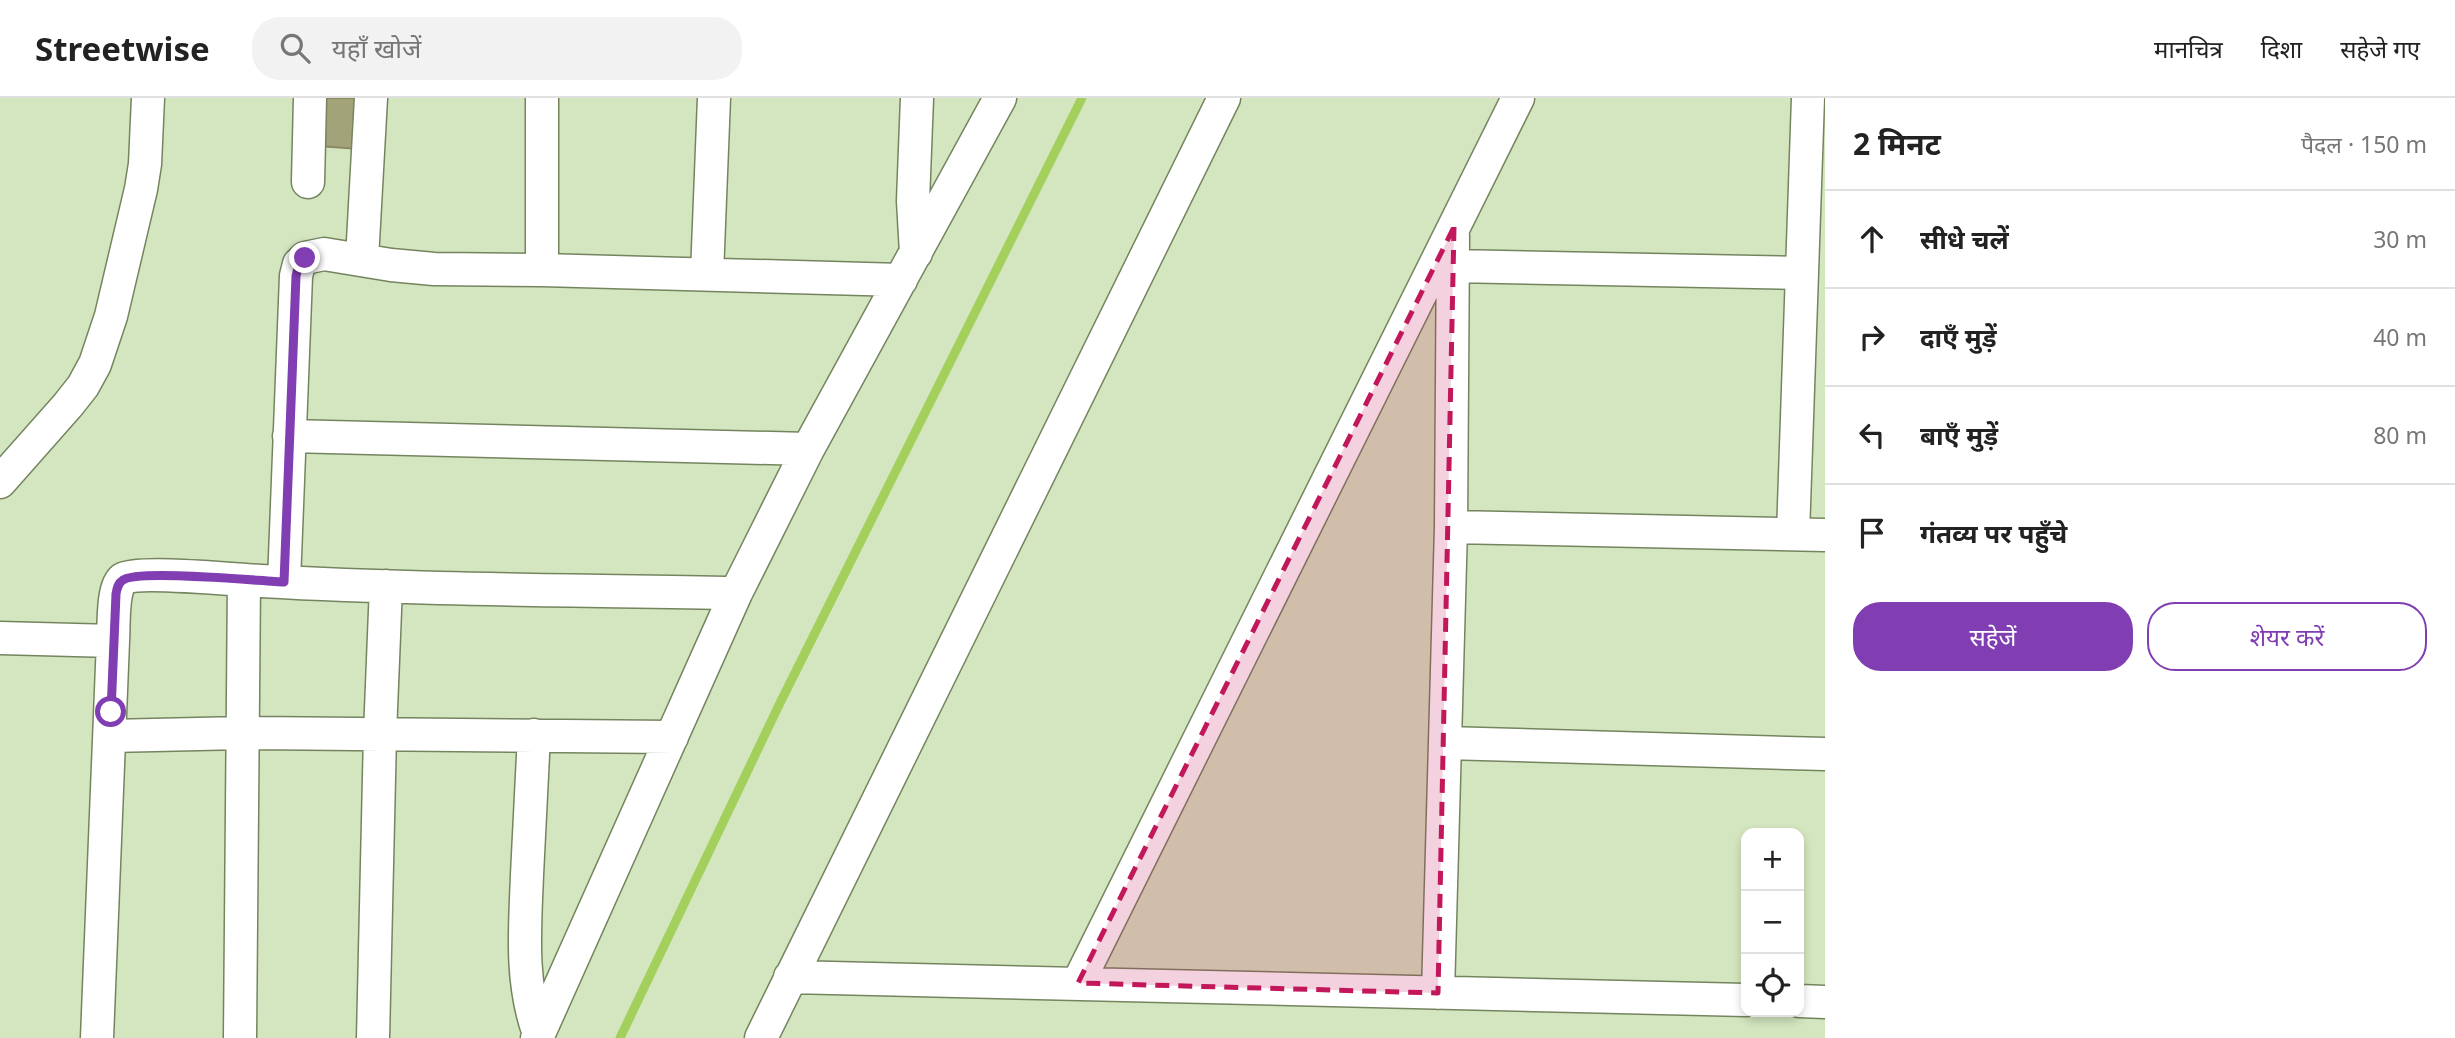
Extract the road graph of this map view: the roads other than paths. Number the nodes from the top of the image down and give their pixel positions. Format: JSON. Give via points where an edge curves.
{"nodes":[{"id":1,"x":148,"y":98,"type":"edge"},
{"id":2,"x":310,"y":98,"type":"edge"},
{"id":3,"x":371,"y":98,"type":"edge"},
{"id":4,"x":542,"y":98,"type":"edge"},
{"id":5,"x":714,"y":98,"type":"edge"},
{"id":6,"x":916,"y":98,"type":"edge"},
{"id":7,"x":1000,"y":98,"type":"edge"},
{"id":8,"x":1224,"y":98,"type":"edge"},
{"id":9,"x":1518,"y":98,"type":"edge"},
{"id":10,"x":1808,"y":98,"type":"edge"},
{"id":11,"x":308,"y":182,"type":"dead end"},
{"id":12,"x":1454,"y":227,"type":"junction"},
{"id":13,"x":916,"y":253,"type":"junction"},
{"id":14,"x":362,"y":259,"type":"junction"},
{"id":15,"x":1453,"y":266,"type":"junction"},
{"id":16,"x":542,"y":270,"type":"junction"},
{"id":17,"x":1802,"y":273,"type":"junction"},
{"id":18,"x":707,"y":274,"type":"junction"},
{"id":19,"x":901,"y":281,"type":"junction"},
{"id":20,"x":289,"y":436,"type":"junction"},
{"id":21,"x":808,"y":449,"type":"junction"},
{"id":22,"x":0,"y":482,"type":"edge"},
{"id":23,"x":1451,"y":527,"type":"junction"},
{"id":24,"x":1793,"y":534,"type":"junction"},
{"id":25,"x":1825,"y":535,"type":"edge"},
{"id":26,"x":244,"y":580,"type":"junction"},
{"id":27,"x":284,"y":582,"type":"junction"},
{"id":28,"x":386,"y":586,"type":"junction"},
{"id":29,"x":736,"y":593,"type":"junction"},
{"id":30,"x":0,"y":638,"type":"edge"},
{"id":31,"x":113,"y":641,"type":"junction"},
{"id":32,"x":242,"y":733,"type":"junction"},
{"id":33,"x":380,"y":734,"type":"junction"},
{"id":34,"x":534,"y":735,"type":"junction"},
{"id":35,"x":110,"y":736,"type":"junction"},
{"id":36,"x":672,"y":737,"type":"junction"},
{"id":37,"x":1446,"y":743,"type":"junction"},
{"id":38,"x":1825,"y":754,"type":"edge"},
{"id":39,"x":790,"y":977,"type":"junction"},
{"id":40,"x":1078,"y":983,"type":"junction"},
{"id":41,"x":1438,"y":993,"type":"junction"},
{"id":42,"x":1741,"y":1000,"type":"edge"},
{"id":43,"x":1804,"y":1001,"type":"edge"},
{"id":44,"x":1825,"y":1002,"type":"edge"},
{"id":45,"x":538,"y":1036,"type":"edge"},
{"id":46,"x":97,"y":1038,"type":"edge"},
{"id":47,"x":240,"y":1038,"type":"edge"},
{"id":48,"x":373,"y":1038,"type":"edge"},
{"id":49,"x":761,"y":1038,"type":"edge"}],
"edges":[{"from":1,"to":22,"type":"street","via":[[141,189],[111,316],[94,364],[68,405]]},
{"from":2,"to":11,"type":"street"},
{"from":3,"to":14,"type":"street"},
{"from":4,"to":16,"type":"street"},
{"from":5,"to":18,"type":"street"},
{"from":6,"to":13,"type":"street"},
{"from":7,"to":13,"type":"street"},
{"from":8,"to":39,"type":"street"},
{"from":9,"to":12,"type":"street"},
{"from":10,"to":17,"type":"street"},
{"from":12,"to":15,"type":"street"},
{"from":12,"to":40,"type":"street"},
{"from":13,"to":19,"type":"street"},
{"from":14,"to":16,"type":"street","via":[[412,268]]},
{"from":14,"to":20,"type":"street","via":[[324,254],[299,264]]},
{"from":15,"to":17,"type":"street"},
{"from":15,"to":23,"type":"street"},
{"from":16,"to":18,"type":"street"},
{"from":17,"to":24,"type":"street"},
{"from":18,"to":19,"type":"street"},
{"from":19,"to":21,"type":"street"},
{"from":20,"to":21,"type":"street"},
{"from":20,"to":27,"type":"street"},
{"from":21,"to":29,"type":"street"},
{"from":23,"to":24,"type":"street"},
{"from":23,"to":37,"type":"street"},
{"from":24,"to":25,"type":"street"},
{"from":26,"to":27,"type":"street"},
{"from":26,"to":31,"type":"street","via":[[138,576],[122,580],[117,586]]},
{"from":26,"to":32,"type":"street"},
{"from":27,"to":28,"type":"street"},
{"from":28,"to":29,"type":"street"},
{"from":28,"to":33,"type":"street"},
{"from":29,"to":36,"type":"street"},
{"from":30,"to":31,"type":"street"},
{"from":31,"to":35,"type":"street"},
{"from":32,"to":33,"type":"street"},
{"from":32,"to":35,"type":"street"},
{"from":32,"to":47,"type":"street"},
{"from":33,"to":34,"type":"street"},
{"from":33,"to":48,"type":"street"},
{"from":34,"to":36,"type":"street"},
{"from":34,"to":45,"type":"street","via":[[525,926],[526,979]]},
{"from":35,"to":46,"type":"street"},
{"from":36,"to":45,"type":"street"},
{"from":37,"to":38,"type":"street"},
{"from":37,"to":41,"type":"street"},
{"from":39,"to":40,"type":"street"},
{"from":39,"to":49,"type":"street"},
{"from":40,"to":41,"type":"street"},
{"from":41,"to":42,"type":"street"},
{"from":43,"to":44,"type":"street"}]}
